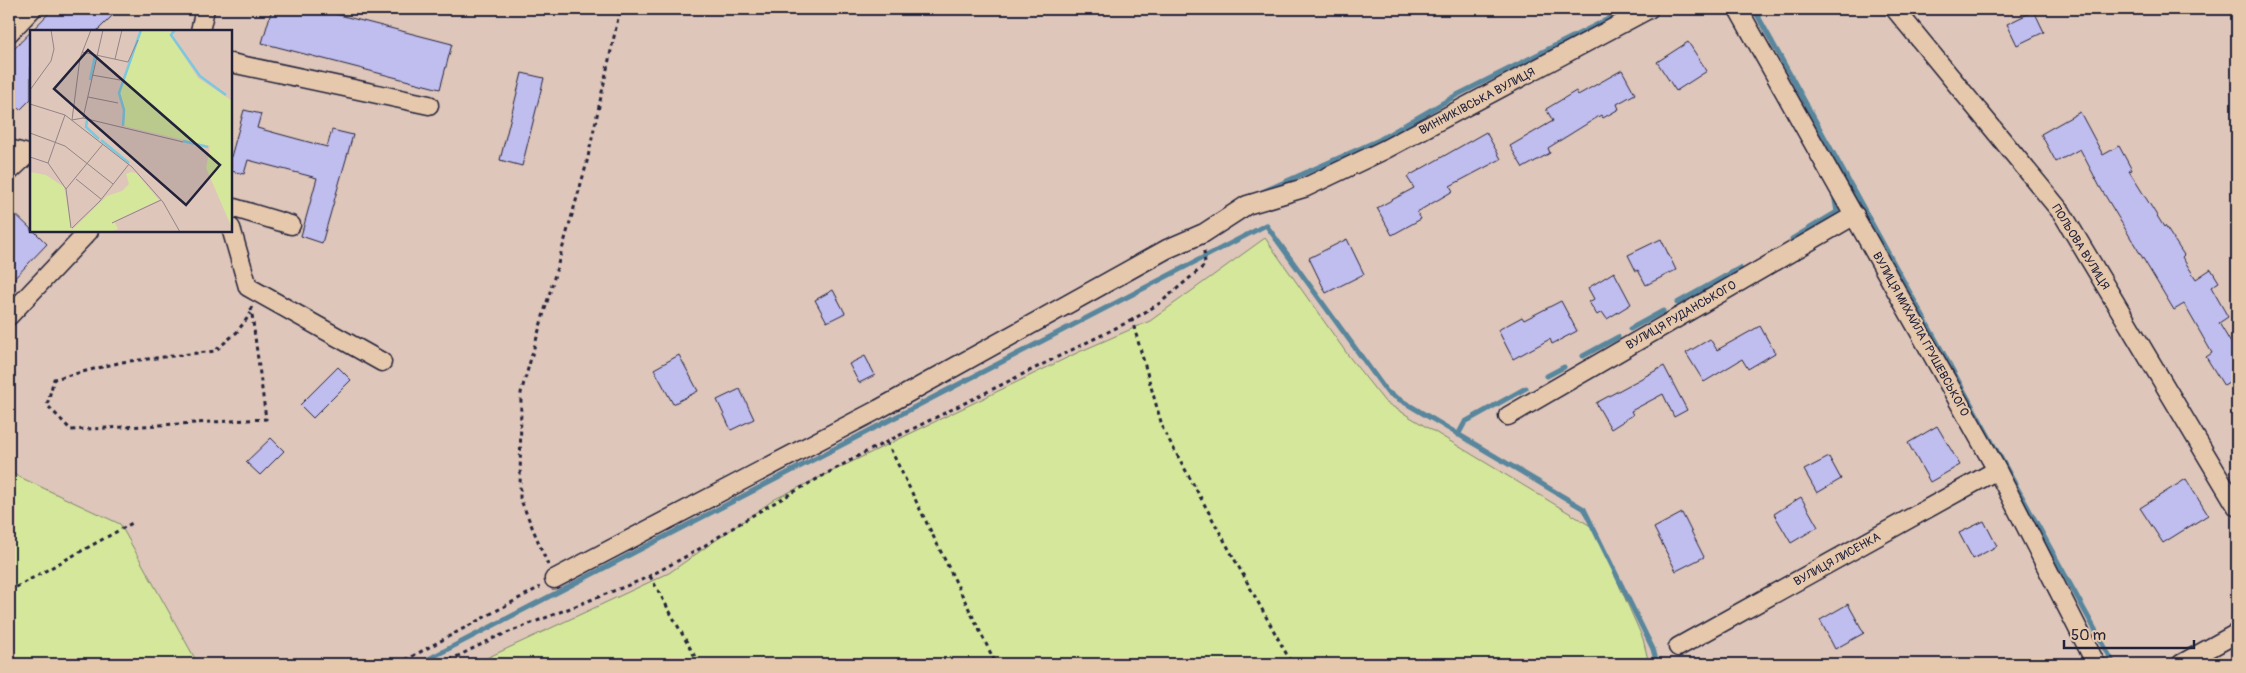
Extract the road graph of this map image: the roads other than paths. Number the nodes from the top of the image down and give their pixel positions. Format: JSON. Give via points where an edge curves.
{"nodes":[{"id":1,"x":32,"y":9,"type":"edge"},
{"id":2,"x":205,"y":9,"type":"edge"},
{"id":3,"x":1649,"y":9,"type":"edge"},
{"id":4,"x":1738,"y":9,"type":"edge"},
{"id":5,"x":1895,"y":9,"type":"edge"},
{"id":6,"x":200,"y":30,"type":"edge"},
{"id":7,"x":9,"y":33,"type":"edge"},
{"id":8,"x":232,"y":63,"type":"edge"},
{"id":9,"x":429,"y":105,"type":"dead end"},
{"id":10,"x":9,"y":149,"type":"edge"},
{"id":11,"x":29,"y":154,"type":"edge"},
{"id":12,"x":9,"y":172,"type":"edge"},
{"id":13,"x":232,"y":207,"type":"edge"},
{"id":14,"x":1855,"y":214,"type":"junction"},
{"id":15,"x":291,"y":225,"type":"dead end"},
{"id":16,"x":232,"y":231,"type":"edge"},
{"id":17,"x":88,"y":232,"type":"edge"},
{"id":18,"x":9,"y":316,"type":"edge"},
{"id":19,"x":382,"y":362,"type":"dead end"},
{"id":20,"x":1508,"y":416,"type":"dead end"},
{"id":21,"x":1997,"y":470,"type":"junction"},
{"id":22,"x":2237,"y":507,"type":"edge"},
{"id":23,"x":554,"y":579,"type":"road end"},
{"id":24,"x":2237,"y":633,"type":"edge"},
{"id":25,"x":1678,"y":647,"type":"dead end"},
{"id":26,"x":2096,"y":664,"type":"edge"},
{"id":27,"x":2181,"y":664,"type":"edge"}],
"edges":[{"from":1,"to":7,"type":"street"},
{"from":2,"to":6,"type":"street"},
{"from":3,"to":23,"type":"street","name":"ВИННИКІВСЬКА ВУЛИЦЯ","via":[[1384,150],[1304,188],[1246,205],[1204,233],[1167,249],[879,409]]},
{"from":4,"to":14,"type":"street","name":"ВУЛИЦЯ МИХАЙЛА ГРУШЕВСЬКОГО"},
{"from":5,"to":22,"type":"street","name":"ПОЛЬОВА ВУЛИЦЯ","via":[[2062,213]]},
{"from":8,"to":9,"type":"street"},
{"from":10,"to":11,"type":"street"},
{"from":11,"to":12,"type":"street"},
{"from":13,"to":15,"type":"street"},
{"from":14,"to":20,"type":"street","name":"ВУЛИЦЯ РУДАНСЬКОГО"},
{"from":14,"to":21,"type":"street","name":"ВУЛИЦЯ МИХАЙЛА ГРУШЕВСЬКОГО"},
{"from":16,"to":19,"type":"street","via":[[248,287]]},
{"from":17,"to":18,"type":"street"},
{"from":21,"to":25,"type":"street","name":"ВУЛИЦЯ ЛИСЕНКА"},
{"from":21,"to":26,"type":"street","name":"ВУЛИЦЯ МИХАЙЛА ГРУШЕВСЬКОГО"},
{"from":24,"to":27,"type":"street"}]}
